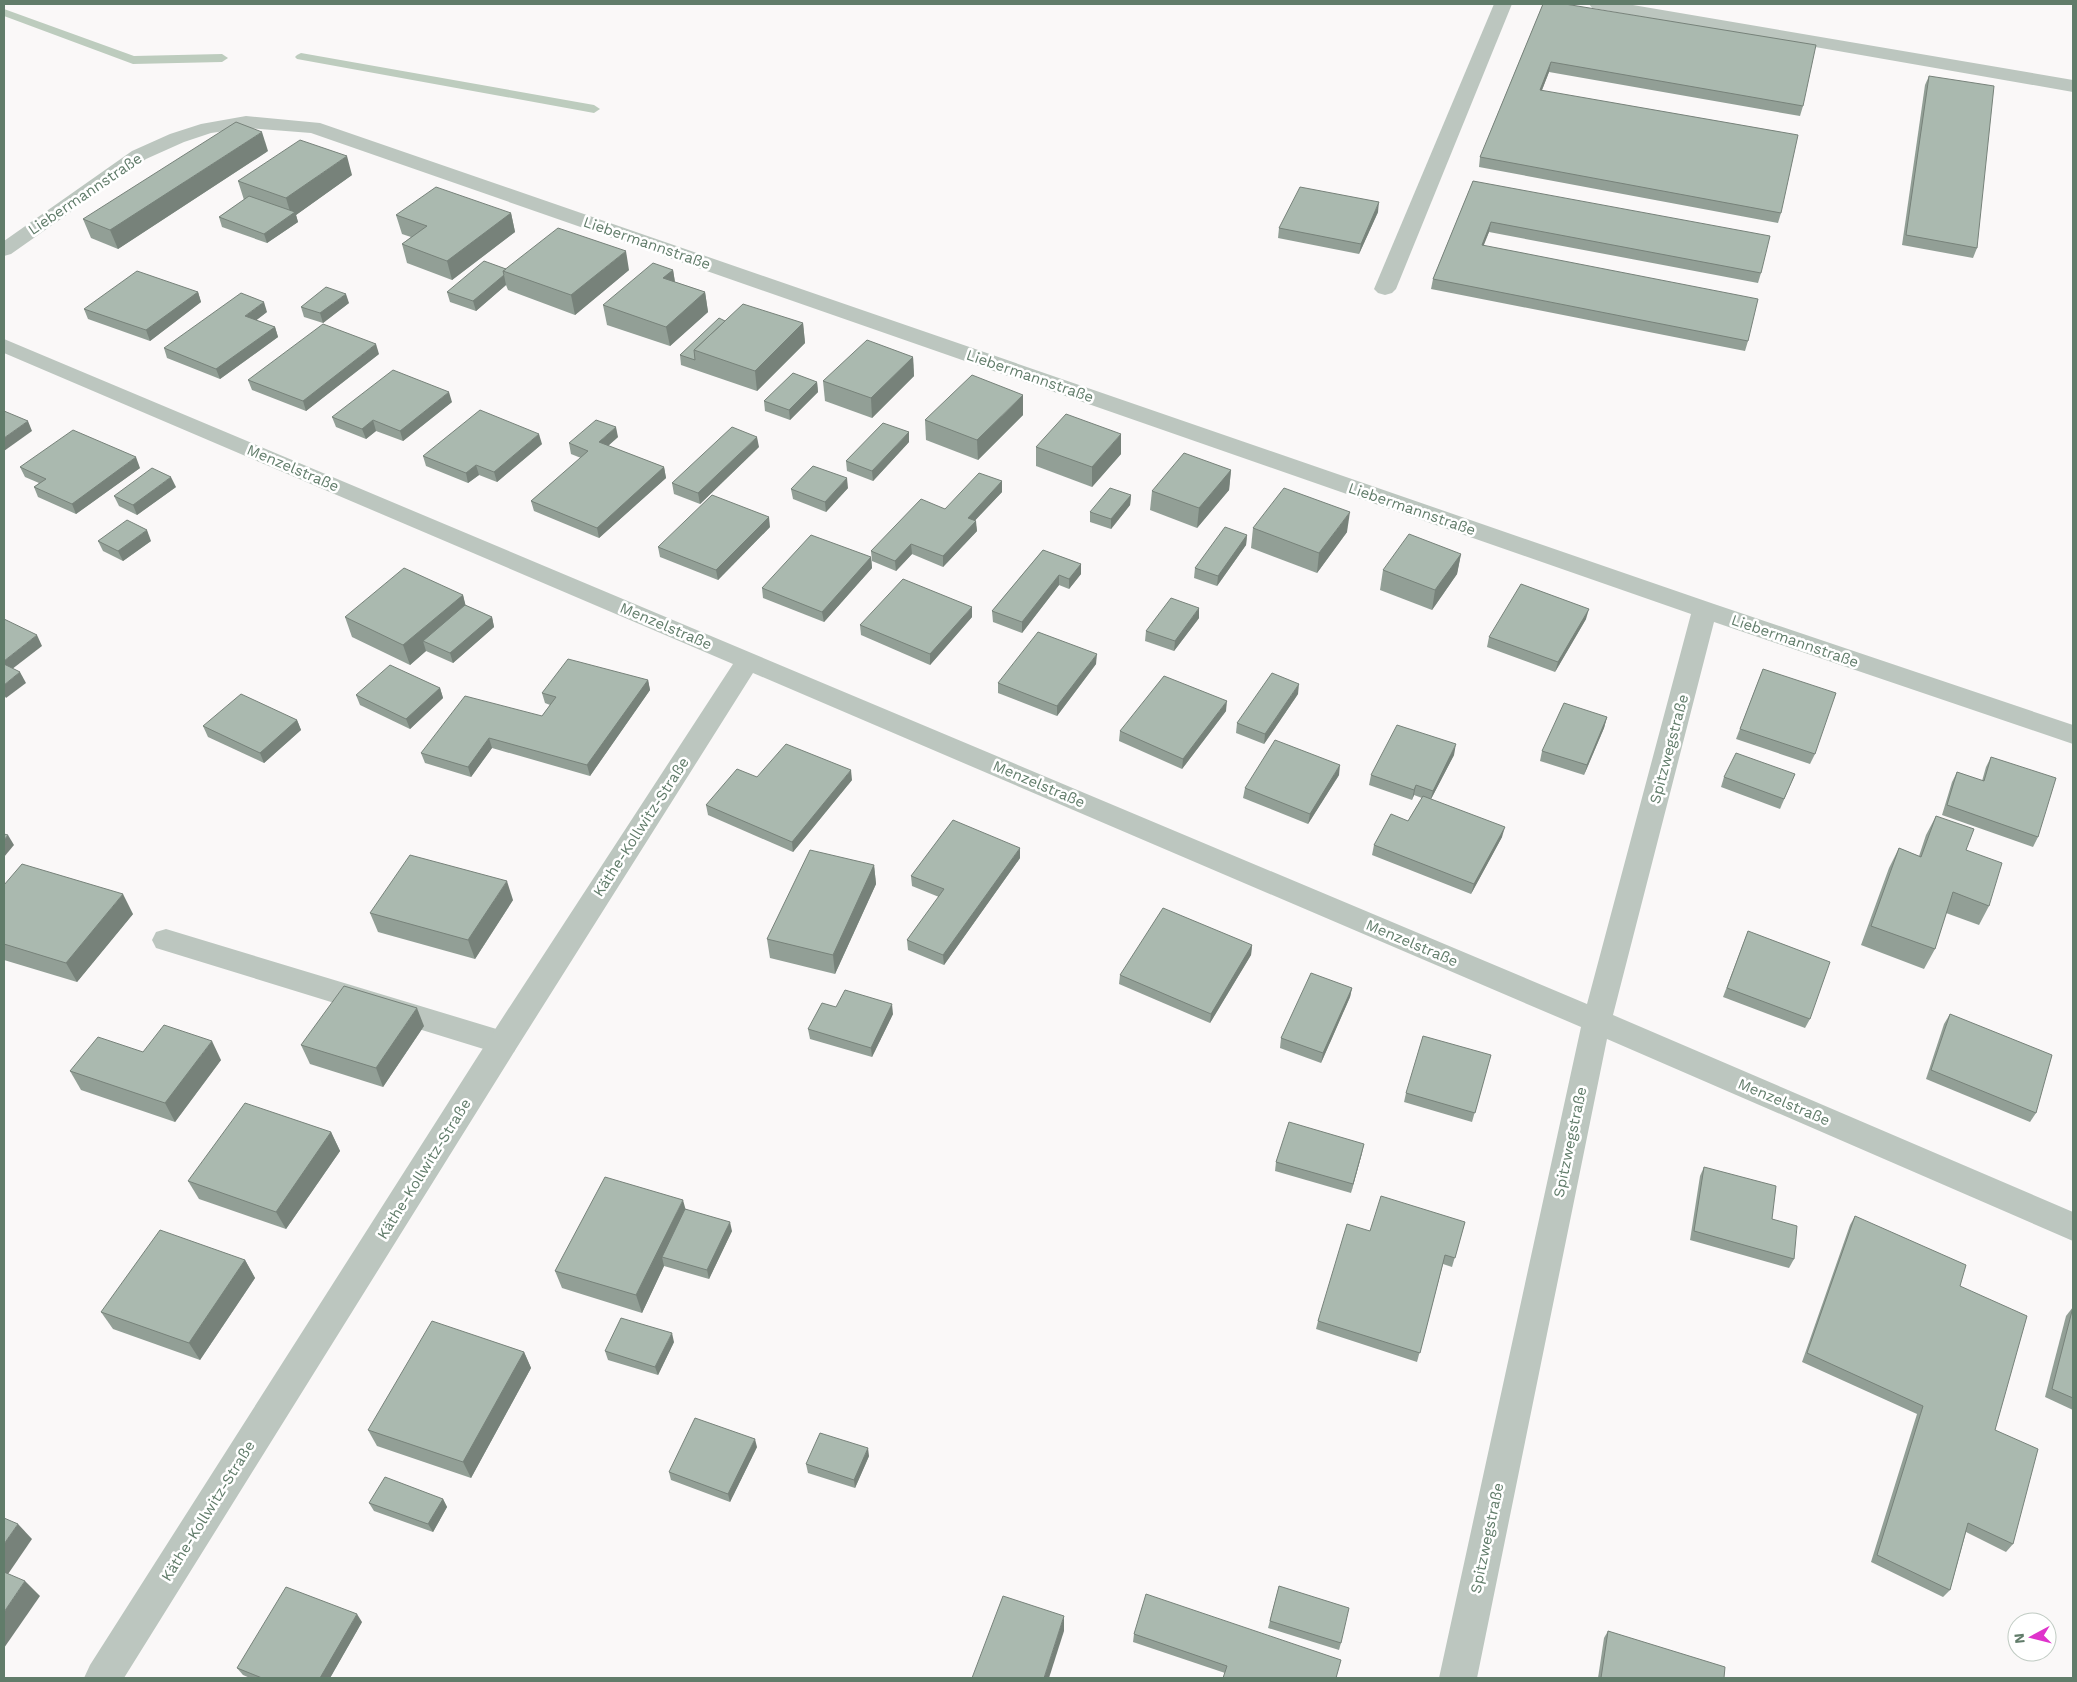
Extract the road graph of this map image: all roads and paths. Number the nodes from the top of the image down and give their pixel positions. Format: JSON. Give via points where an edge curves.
{"nodes":[{"id":1,"x":1503,"y":4,"type":"edge"},
{"id":2,"x":1598,"y":4,"type":"edge"},
{"id":3,"x":2073,"y":86,"type":"edge"},
{"id":4,"x":4,"y":250,"type":"edge"},
{"id":5,"x":1385,"y":289,"type":"dead end"},
{"id":6,"x":4,"y":345,"type":"edge"},
{"id":7,"x":1705,"y":610,"type":"junction"},
{"id":8,"x":748,"y":661,"type":"junction"},
{"id":9,"x":2073,"y":735,"type":"edge"},
{"id":10,"x":166,"y":940,"type":"dead end"},
{"id":11,"x":1597,"y":1021,"type":"junction"},
{"id":12,"x":503,"y":1044,"type":"junction"},
{"id":13,"x":2073,"y":1227,"type":"edge"},
{"id":14,"x":103,"y":1678,"type":"edge"},
{"id":15,"x":1458,"y":1678,"type":"edge"}],
"edges":[{"from":1,"to":5,"type":"street"},
{"from":2,"to":3,"type":"street"},
{"from":4,"to":7,"type":"street","name":"Liebermannstraße","via":[[139,155],[177,138],[208,128],[246,122],[313,127]]},
{"from":6,"to":8,"type":"street","name":"Menzelstraße"},
{"from":7,"to":9,"type":"street","name":"Liebermannstraße"},
{"from":7,"to":11,"type":"street","name":"Spitzwegstraße"},
{"from":8,"to":11,"type":"street","name":"Menzelstraße"},
{"from":8,"to":12,"type":"street","name":"Käthe-Kollwitz-Straße"},
{"from":10,"to":12,"type":"street"},
{"from":11,"to":13,"type":"street","name":"Menzelstraße"},
{"from":11,"to":15,"type":"street","name":"Spitzwegstraße"},
{"from":12,"to":14,"type":"street","name":"Käthe-Kollwitz-Straße"}]}
